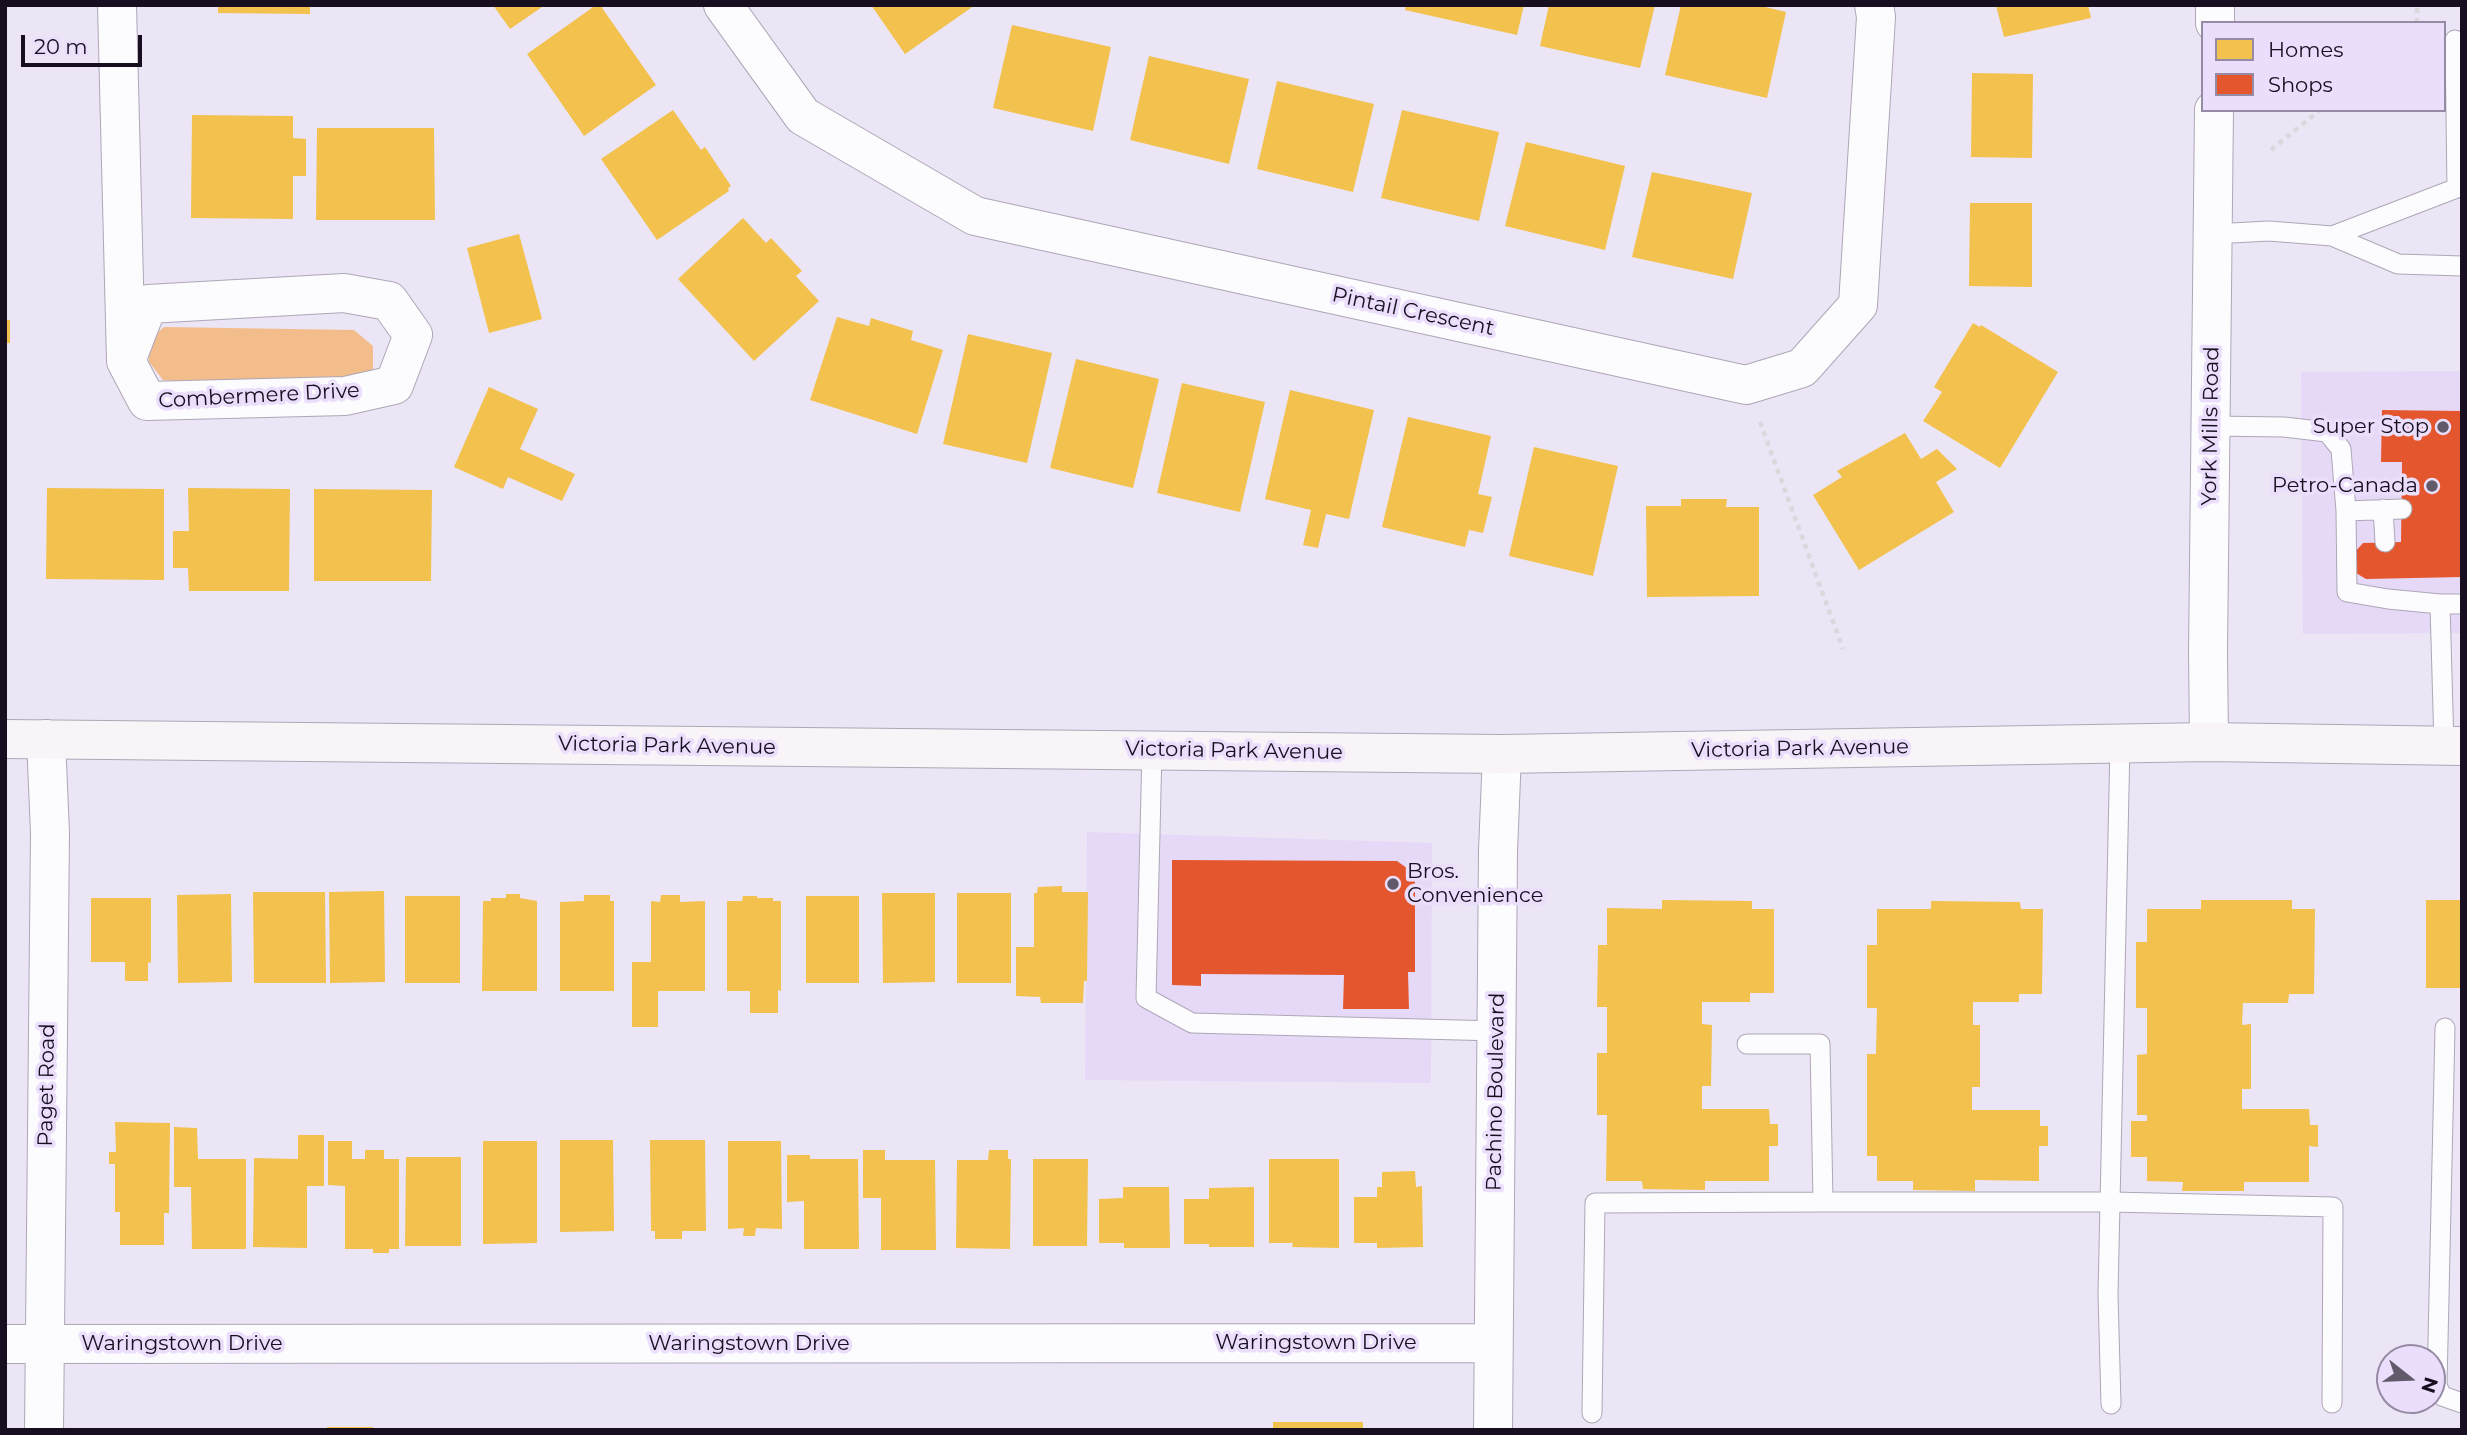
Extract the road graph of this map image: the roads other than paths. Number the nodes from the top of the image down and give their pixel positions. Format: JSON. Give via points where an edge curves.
{"nodes":[{"id":1,"x":117,"y":5,"type":"edge"},
{"id":2,"x":723,"y":5,"type":"edge"},
{"id":3,"x":1874,"y":5,"type":"edge"},
{"id":4,"x":2455,"y":40,"type":"dead end"},
{"id":5,"x":2214,"y":112,"type":"edge"},
{"id":6,"x":2459,"y":187,"type":"edge"},
{"id":7,"x":2213,"y":234,"type":"junction"},
{"id":8,"x":2332,"y":236,"type":"junction"},
{"id":9,"x":2462,"y":266,"type":"edge"},
{"id":10,"x":126,"y":361,"type":"junction"},
{"id":11,"x":2211,"y":426,"type":"junction"},
{"id":12,"x":2346,"y":511,"type":"junction"},
{"id":13,"x":2385,"y":542,"type":"dead end"},
{"id":14,"x":2388,"y":579,"type":"dead end"},
{"id":15,"x":2388,"y":599,"type":"junction"},
{"id":16,"x":2440,"y":604,"type":"junction"},
{"id":17,"x":2462,"y":604,"type":"edge"},
{"id":18,"x":5,"y":739,"type":"edge"},
{"id":19,"x":46,"y":739,"type":"junction"},
{"id":20,"x":2209,"y":742,"type":"junction"},
{"id":21,"x":2120,"y":744,"type":"junction"},
{"id":22,"x":2453,"y":746,"type":"edge"},
{"id":23,"x":1152,"y":750,"type":"junction"},
{"id":24,"x":1502,"y":754,"type":"junction"},
{"id":25,"x":2445,"y":1028,"type":"dead end"},
{"id":26,"x":1497,"y":1031,"type":"junction"},
{"id":27,"x":1747,"y":1044,"type":"dead end"},
{"id":28,"x":1824,"y":1202,"type":"junction"},
{"id":29,"x":2111,"y":1202,"type":"junction"},
{"id":30,"x":1492,"y":1343,"type":"junction"},
{"id":31,"x":5,"y":1344,"type":"edge"},
{"id":32,"x":45,"y":1344,"type":"junction"},
{"id":33,"x":2332,"y":1403,"type":"dead end"},
{"id":34,"x":2462,"y":1403,"type":"edge"},
{"id":35,"x":2111,"y":1404,"type":"dead end"},
{"id":36,"x":1592,"y":1413,"type":"dead end"},
{"id":37,"x":44,"y":1430,"type":"edge"},
{"id":38,"x":1493,"y":1430,"type":"edge"}],
"edges":[{"from":1,"to":10,"type":"street","name":"Combermere Drive"},
{"from":2,"to":3,"type":"street","name":"Pintail Crescent","via":[[803,116],[975,216],[1746,385],[1802,368],[1858,305]]},
{"from":4,"to":6,"type":"lane"},
{"from":5,"to":7,"type":"street","name":"York Mills Road"},
{"from":6,"to":8,"type":"lane"},
{"from":7,"to":8,"type":"lane","via":[[2269,231]]},
{"from":7,"to":11,"type":"street","name":"York Mills Road"},
{"from":8,"to":9,"type":"lane","via":[[2398,264]]},
{"from":10,"to":10,"type":"street","name":"Combermere Drive","via":[[147,401],[345,396],[394,386],[413,335],[389,301],[344,293],[148,304]]},
{"from":11,"to":12,"type":"lane","via":[[2284,426],[2327,432],[2341,449]]},
{"from":11,"to":20,"type":"street","name":"York Mills Road"},
{"from":12,"to":13,"type":"lane","via":[[2393,509]]},
{"from":12,"to":15,"type":"lane","via":[[2347,592]]},
{"from":14,"to":15,"type":"lane"},
{"from":15,"to":16,"type":"lane"},
{"from":16,"to":17,"type":"lane"},
{"from":16,"to":22,"type":"lane"},
{"from":18,"to":19,"type":"main road","name":"Victoria Park Avenue"},
{"from":19,"to":23,"type":"main road","name":"Victoria Park Avenue"},
{"from":19,"to":32,"type":"street","name":"Paget Road","via":[[50,833]]},
{"from":20,"to":21,"type":"main road","name":"Victoria Park Avenue"},
{"from":20,"to":22,"type":"main road","name":"Victoria Park Avenue"},
{"from":21,"to":24,"type":"main road","name":"Victoria Park Avenue"},
{"from":21,"to":29,"type":"lane"},
{"from":23,"to":24,"type":"main road","name":"Victoria Park Avenue"},
{"from":23,"to":26,"type":"lane","via":[[1146,998],[1192,1023]]},
{"from":24,"to":26,"type":"street","name":"Pachino Boulevard"},
{"from":25,"to":34,"type":"lane","via":[[2437,1386],[2442,1396]]},
{"from":26,"to":30,"type":"street","name":"Pachino Boulevard"},
{"from":27,"to":28,"type":"lane","via":[[1820,1044]]},
{"from":28,"to":29,"type":"lane"},
{"from":28,"to":36,"type":"lane","via":[[1595,1203]]},
{"from":29,"to":33,"type":"lane","via":[[2333,1207]]},
{"from":29,"to":35,"type":"lane"},
{"from":30,"to":32,"type":"street","name":"Waringstown Drive"},
{"from":30,"to":38,"type":"street","name":"Pachino Boulevard"},
{"from":31,"to":32,"type":"street","name":"Waringstown Drive"},
{"from":32,"to":37,"type":"street","name":"Paget Road"}]}
